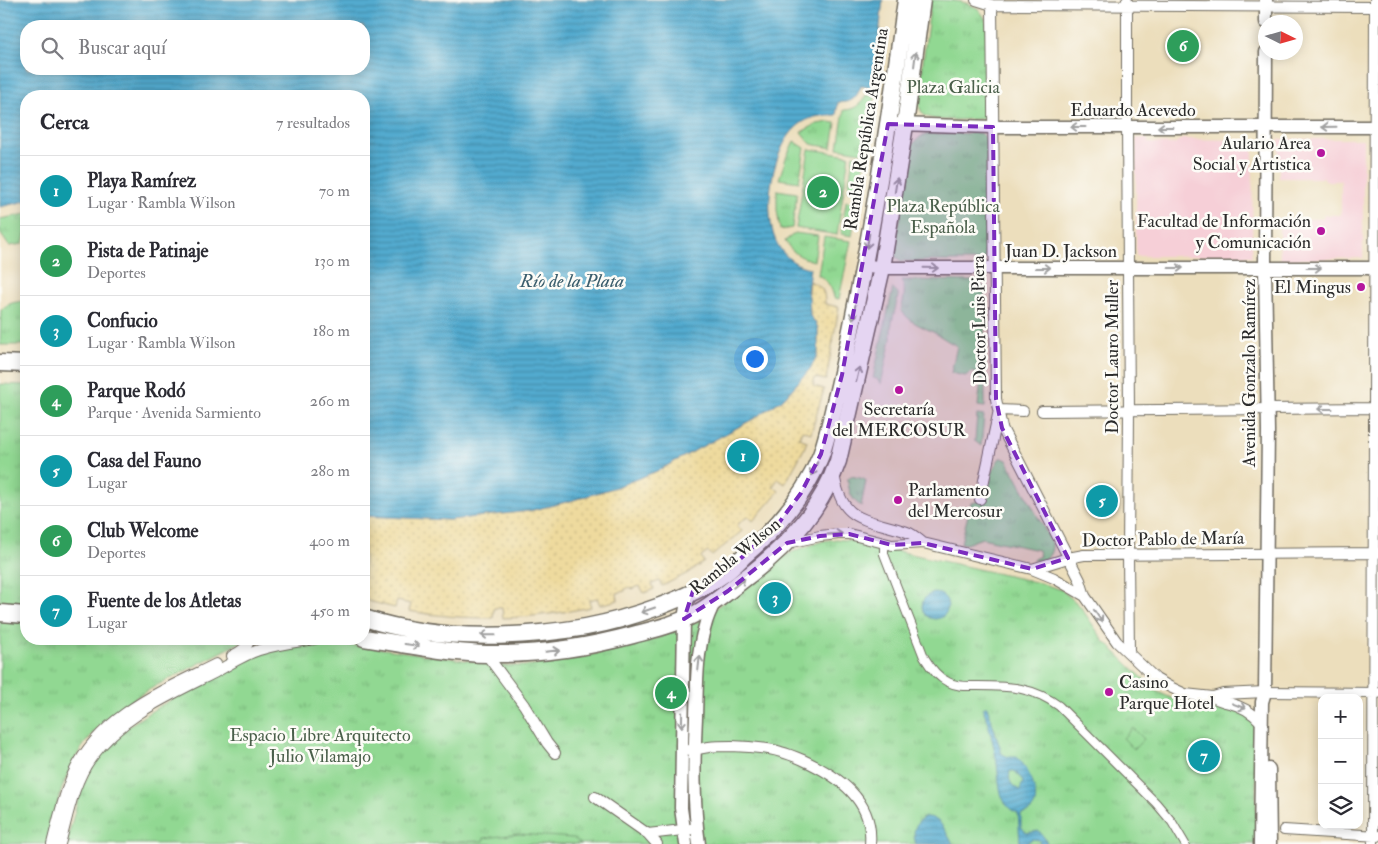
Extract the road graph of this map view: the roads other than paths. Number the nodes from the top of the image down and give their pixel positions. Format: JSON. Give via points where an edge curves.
{"nodes":[{"id":1,"x":906,"y":0,"type":"edge"},
{"id":2,"x":922,"y":0,"type":"edge"},
{"id":3,"x":976,"y":0,"type":"edge"},
{"id":4,"x":1127,"y":2,"type":"edge"},
{"id":5,"x":1266,"y":4,"type":"edge"},
{"id":6,"x":992,"y":5,"type":"junction"},
{"id":7,"x":1376,"y":5,"type":"edge"},
{"id":8,"x":1266,"y":60,"type":"edge"},
{"id":9,"x":888,"y":124,"type":"junction"},
{"id":10,"x":905,"y":125,"type":"junction"},
{"id":11,"x":1127,"y":127,"type":"junction"},
{"id":12,"x":1376,"y":127,"type":"edge"},
{"id":13,"x":993,"y":128,"type":"junction"},
{"id":14,"x":1266,"y":128,"type":"junction"},
{"id":15,"x":864,"y":264,"type":"junction"},
{"id":16,"x":882,"y":268,"type":"junction"},
{"id":17,"x":1128,"y":268,"type":"junction"},
{"id":18,"x":1265,"y":268,"type":"junction"},
{"id":19,"x":1376,"y":268,"type":"edge"},
{"id":20,"x":994,"y":269,"type":"junction"},
{"id":21,"x":0,"y":363,"type":"edge"},
{"id":22,"x":20,"y":364,"type":"edge"},
{"id":23,"x":1376,"y":408,"type":"edge"},
{"id":24,"x":1268,"y":409,"type":"junction"},
{"id":25,"x":999,"y":410,"type":"junction"},
{"id":26,"x":1023,"y":411,"type":"dead end"},
{"id":27,"x":1042,"y":411,"type":"dead end"},
{"id":28,"x":1129,"y":411,"type":"junction"},
{"id":29,"x":834,"y":473,"type":"junction"},
{"id":30,"x":980,"y":499,"type":"dead end"},
{"id":31,"x":872,"y":523,"type":"junction"},
{"id":32,"x":867,"y":539,"type":"junction"},
{"id":33,"x":787,"y":543,"type":"junction"},
{"id":34,"x":923,"y":543,"type":"junction"},
{"id":35,"x":884,"y":544,"type":"junction"},
{"id":36,"x":1266,"y":553,"type":"junction"},
{"id":37,"x":1376,"y":553,"type":"edge"},
{"id":38,"x":1128,"y":555,"type":"junction"},
{"id":39,"x":1068,"y":558,"type":"junction"},
{"id":40,"x":1032,"y":569,"type":"junction"},
{"id":41,"x":693,"y":591,"type":"junction"},
{"id":42,"x":1085,"y":596,"type":"junction"},
{"id":43,"x":715,"y":601,"type":"junction"},
{"id":44,"x":0,"y":613,"type":"edge"},
{"id":45,"x":20,"y":615,"type":"edge"},
{"id":46,"x":684,"y":619,"type":"junction"},
{"id":47,"x":370,"y":620,"type":"edge"},
{"id":48,"x":370,"y":639,"type":"edge"},
{"id":49,"x":247,"y":645,"type":"edge"},
{"id":50,"x":276,"y":645,"type":"edge"},
{"id":51,"x":1129,"y":653,"type":"junction"},
{"id":52,"x":486,"y":654,"type":"junction"},
{"id":53,"x":1265,"y":692,"type":"junction"},
{"id":54,"x":1376,"y":693,"type":"edge"},
{"id":55,"x":1213,"y":697,"type":"junction"},
{"id":56,"x":1261,"y":722,"type":"junction"},
{"id":57,"x":681,"y":750,"type":"junction"},
{"id":58,"x":694,"y":750,"type":"junction"},
{"id":59,"x":555,"y":752,"type":"dead end"},
{"id":60,"x":595,"y":797,"type":"dead end"},
{"id":61,"x":697,"y":828,"type":"junction"},
{"id":62,"x":683,"y":830,"type":"junction"},
{"id":63,"x":1284,"y":830,"type":"dead end"},
{"id":64,"x":648,"y":834,"type":"junction"},
{"id":65,"x":1375,"y":839,"type":"edge"},
{"id":66,"x":52,"y":844,"type":"edge"},
{"id":67,"x":60,"y":844,"type":"edge"},
{"id":68,"x":658,"y":844,"type":"edge"},
{"id":69,"x":686,"y":844,"type":"edge"},
{"id":70,"x":699,"y":844,"type":"edge"},
{"id":71,"x":870,"y":844,"type":"edge"},
{"id":72,"x":1185,"y":844,"type":"edge"},
{"id":73,"x":1260,"y":844,"type":"edge"},
{"id":74,"x":1270,"y":844,"type":"edge"}],
"edges":[{"from":1,"to":9,"type":"main road","name":"Rambla República Argentina"},
{"from":10,"to":2,"type":"main road","name":"Rambla República Argentina","one_way":true},
{"from":3,"to":6,"type":"street"},
{"from":4,"to":5,"type":"street"},
{"from":4,"to":6,"type":"street"},
{"from":4,"to":11,"type":"street","name":"Doctor Lauro Muller"},
{"from":5,"to":7,"type":"street"},
{"from":6,"to":13,"type":"street","name":"Doctor Luis Piera"},
{"from":7,"to":12,"type":"street"},
{"from":8,"to":14,"type":"street","name":"Avenida Gonzalo Ramírez"},
{"from":9,"to":10,"type":"street","name":"Eduardo Acevedo"},
{"from":9,"to":15,"type":"main road","name":"Rambla República Argentina","one_way":true},
{"from":10,"to":13,"type":"street","name":"Eduardo Acevedo"},
{"from":16,"to":10,"type":"main road","name":"Rambla República Argentina","one_way":true},
{"from":11,"to":13,"type":"street","name":"Eduardo Acevedo","one_way":true},
{"from":14,"to":11,"type":"street","name":"Eduardo Acevedo","one_way":true},
{"from":11,"to":17,"type":"street","name":"Doctor Lauro Muller"},
{"from":12,"to":14,"type":"street","name":"Eduardo Acevedo","one_way":true},
{"from":12,"to":19,"type":"street"},
{"from":13,"to":20,"type":"street","name":"Doctor Luis Piera"},
{"from":14,"to":18,"type":"street","name":"Avenida Gonzalo Ramírez"},
{"from":15,"to":16,"type":"street","name":"Juan D. Jackson"},
{"from":15,"to":41,"type":"main road","name":"Rambla Wilson","one_way":true,"via":[[842,375],[827,436],[814,470],[778,524],[725,574]]},
{"from":16,"to":20,"type":"street","name":"Juan D. Jackson","one_way":true},
{"from":29,"to":16,"type":"main road","name":"Rambla Wilson","one_way":true},
{"from":17,"to":18,"type":"street","name":"Juan D. Jackson","one_way":true},
{"from":20,"to":17,"type":"street","name":"Juan D. Jackson","one_way":true},
{"from":17,"to":28,"type":"street","name":"Doctor Lauro Muller"},
{"from":18,"to":19,"type":"street","name":"Juan D. Jackson","one_way":true},
{"from":18,"to":24,"type":"street","name":"Avenida Gonzalo Ramírez"},
{"from":19,"to":23,"type":"street"},
{"from":20,"to":25,"type":"street","name":"Doctor Luis Piera","via":[[996,399]]},
{"from":21,"to":22,"type":"main road"},
{"from":23,"to":24,"type":"street","one_way":true},
{"from":23,"to":37,"type":"street"},
{"from":24,"to":28,"type":"street"},
{"from":24,"to":36,"type":"street","name":"Avenida Gonzalo Ramírez"},
{"from":25,"to":26,"type":"street"},
{"from":25,"to":30,"type":"street","name":"Doctor Luis Piera"},
{"from":25,"to":39,"type":"street","name":"Doctor Luis Piera","via":[[1002,428]]},
{"from":27,"to":28,"type":"street"},
{"from":28,"to":38,"type":"street","name":"Doctor Lauro Muller"},
{"from":29,"to":31,"type":"street","via":[[839,493],[849,510]]},
{"from":29,"to":33,"type":"main road","name":"Rambla Wilson","via":[[810,514]]},
{"from":31,"to":32,"type":"street"},
{"from":31,"to":34,"type":"street","via":[[909,533]]},
{"from":33,"to":32,"type":"street","one_way":true,"via":[[838,534]]},
{"from":32,"to":35,"type":"street"},
{"from":43,"to":33,"type":"main road","name":"Rambla Wilson","one_way":true},
{"from":34,"to":35,"type":"street"},
{"from":34,"to":40,"type":"street"},
{"from":35,"to":72,"type":"street","via":[[884,554],[924,657],[936,674],[954,685],[1021,688],[1060,706],[1156,802]]},
{"from":36,"to":37,"type":"street","name":"Doctor Pablo de María"},
{"from":36,"to":38,"type":"street","name":"Doctor Pablo de María"},
{"from":36,"to":53,"type":"street","name":"Avenida Gonzalo Ramírez"},
{"from":37,"to":54,"type":"street"},
{"from":38,"to":39,"type":"street","name":"Doctor Pablo de María"},
{"from":38,"to":51,"type":"street","name":"Doctor Lauro Muller"},
{"from":39,"to":40,"type":"street","name":"Doctor Pablo de María"},
{"from":39,"to":42,"type":"street","name":"Doctor Luis Piera"},
{"from":40,"to":42,"type":"street","name":"Doctor Luis Piera"},
{"from":41,"to":46,"type":"street","via":[[687,601]]},
{"from":41,"to":47,"type":"main road","name":"Rambla Wilson","one_way":true,"via":[[625,617],[573,629],[517,635],[430,632]]},
{"from":42,"to":51,"type":"street","name":"Doctor Luis Piera","one_way":true,"via":[[1112,636]]},
{"from":43,"to":46,"type":"main road","name":"Rambla Wilson"},
{"from":58,"to":43,"type":"street","one_way":true,"via":[[701,641]]},
{"from":44,"to":45,"type":"main road"},
{"from":52,"to":46,"type":"main road","name":"Rambla Wilson","one_way":true,"via":[[555,652],[619,639]]},
{"from":46,"to":57,"type":"street","one_way":true},
{"from":48,"to":52,"type":"main road","name":"Rambla Wilson","one_way":true},
{"from":49,"to":66,"type":"street","via":[[151,696],[108,727],[87,750],[73,774]]},
{"from":50,"to":67,"type":"street","via":[[250,653],[153,704],[115,731],[90,759],[80,776]]},
{"from":51,"to":55,"type":"street","name":"Doctor Luis Piera","via":[[1156,679],[1170,687],[1185,694]]},
{"from":52,"to":59,"type":"street"},
{"from":53,"to":54,"type":"street"},
{"from":53,"to":55,"type":"street"},
{"from":53,"to":56,"type":"street","name":"Avenida Gonzalo Ramírez"},
{"from":53,"to":74,"type":"street","name":"Avenida Gonzalo Ramírez","via":[[1269,704]]},
{"from":54,"to":65,"type":"street"},
{"from":55,"to":56,"type":"street","one_way":true,"via":[[1249,710]]},
{"from":56,"to":73,"type":"street","name":"Avenida Gonzalo Ramírez"},
{"from":57,"to":58,"type":"street"},
{"from":57,"to":62,"type":"street"},
{"from":58,"to":61,"type":"street"},
{"from":58,"to":71,"type":"street","via":[[730,746],[773,750],[815,766],[841,782],[861,804],[869,825]]},
{"from":60,"to":64,"type":"street"},
{"from":61,"to":62,"type":"street"},
{"from":61,"to":70,"type":"street"},
{"from":62,"to":64,"type":"street"},
{"from":62,"to":69,"type":"street"},
{"from":63,"to":65,"type":"street"},
{"from":64,"to":68,"type":"street"}]}
